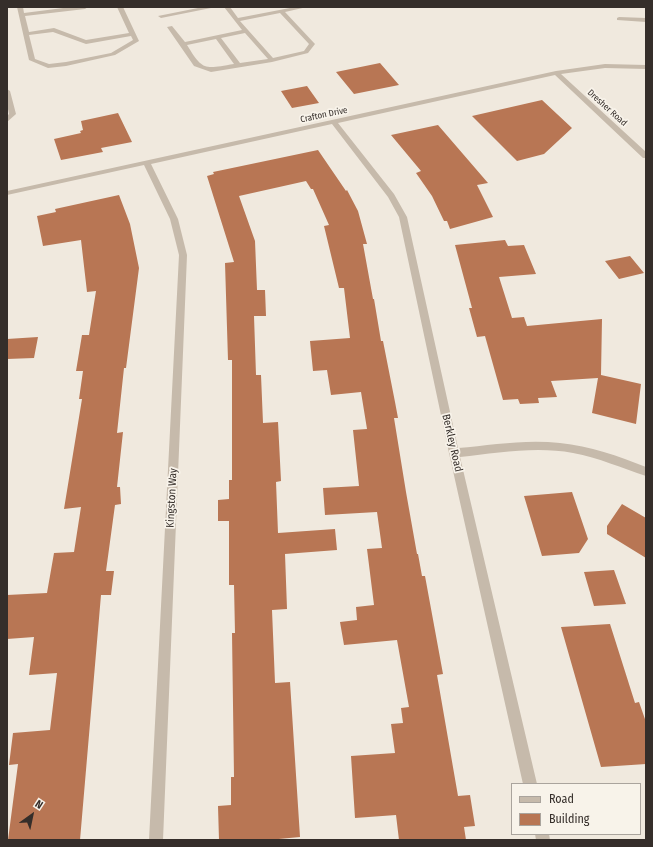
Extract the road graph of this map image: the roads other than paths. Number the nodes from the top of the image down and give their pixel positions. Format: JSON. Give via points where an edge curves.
{"nodes":[{"id":1,"x":20,"y":7,"type":"edge"},
{"id":2,"x":85,"y":7,"type":"edge"},
{"id":3,"x":120,"y":7,"type":"edge"},
{"id":4,"x":213,"y":7,"type":"edge"},
{"id":5,"x":226,"y":7,"type":"edge"},
{"id":6,"x":304,"y":7,"type":"edge"},
{"id":7,"x":281,"y":11,"type":"junction"},
{"id":8,"x":22,"y":15,"type":"junction"},
{"id":9,"x":161,"y":16,"type":"dead end"},
{"id":10,"x":619,"y":19,"type":"dead end"},
{"id":11,"x":236,"y":20,"type":"junction"},
{"id":12,"x":646,"y":20,"type":"edge"},
{"id":13,"x":170,"y":27,"type":"dead end"},
{"id":14,"x":247,"y":31,"type":"junction"},
{"id":15,"x":26,"y":34,"type":"junction"},
{"id":16,"x":132,"y":34,"type":"junction"},
{"id":17,"x":217,"y":37,"type":"junction"},
{"id":18,"x":183,"y":44,"type":"junction"},
{"id":19,"x":272,"y":60,"type":"junction"},
{"id":20,"x":238,"y":65,"type":"junction"},
{"id":21,"x":646,"y":67,"type":"edge"},
{"id":22,"x":556,"y":73,"type":"junction"},
{"id":23,"x":7,"y":91,"type":"edge"},
{"id":24,"x":7,"y":120,"type":"edge"},
{"id":25,"x":334,"y":122,"type":"junction"},
{"id":26,"x":646,"y":156,"type":"edge"},
{"id":27,"x":147,"y":163,"type":"junction"},
{"id":28,"x":7,"y":193,"type":"edge"},
{"id":29,"x":454,"y":453,"type":"junction"},
{"id":30,"x":646,"y":472,"type":"edge"},
{"id":31,"x":530,"y":783,"type":"edge"},
{"id":32,"x":156,"y":840,"type":"edge"}],
"edges":[{"from":1,"to":8,"type":"street"},
{"from":2,"to":8,"type":"street"},
{"from":3,"to":16,"type":"street"},
{"from":4,"to":9,"type":"street"},
{"from":5,"to":11,"type":"street"},
{"from":6,"to":7,"type":"street"},
{"from":7,"to":11,"type":"street"},
{"from":7,"to":19,"type":"street","via":[[312,44],[306,52]]},
{"from":8,"to":15,"type":"street"},
{"from":10,"to":12,"type":"street"},
{"from":11,"to":14,"type":"street"},
{"from":13,"to":18,"type":"street"},
{"from":14,"to":17,"type":"street"},
{"from":14,"to":19,"type":"street"},
{"from":15,"to":16,"type":"street","via":[[54,30],[86,42]]},
{"from":15,"to":16,"type":"street","via":[[32,60],[48,66],[113,54],[136,41]]},
{"from":17,"to":18,"type":"street"},
{"from":17,"to":20,"type":"street"},
{"from":18,"to":20,"type":"street","via":[[196,65],[211,70]]},
{"from":19,"to":20,"type":"street"},
{"from":21,"to":22,"type":"street","name":"Crafton Drive","via":[[605,66]]},
{"from":22,"to":25,"type":"street","name":"Crafton Drive"},
{"from":22,"to":26,"type":"street","name":"Dresher Road"},
{"from":23,"to":24,"type":"street","via":[[13,114]]},
{"from":25,"to":27,"type":"street","name":"Crafton Drive"},
{"from":25,"to":29,"type":"street","name":"Berkley Road","via":[[391,196],[403,217]]},
{"from":27,"to":28,"type":"street","name":"Crafton Drive"},
{"from":27,"to":32,"type":"street","name":"Kingston Way","via":[[174,219],[183,255]]},
{"from":29,"to":30,"type":"street","via":[[547,446],[614,459]]},
{"from":29,"to":31,"type":"street","name":"Berkley Road"}]}
